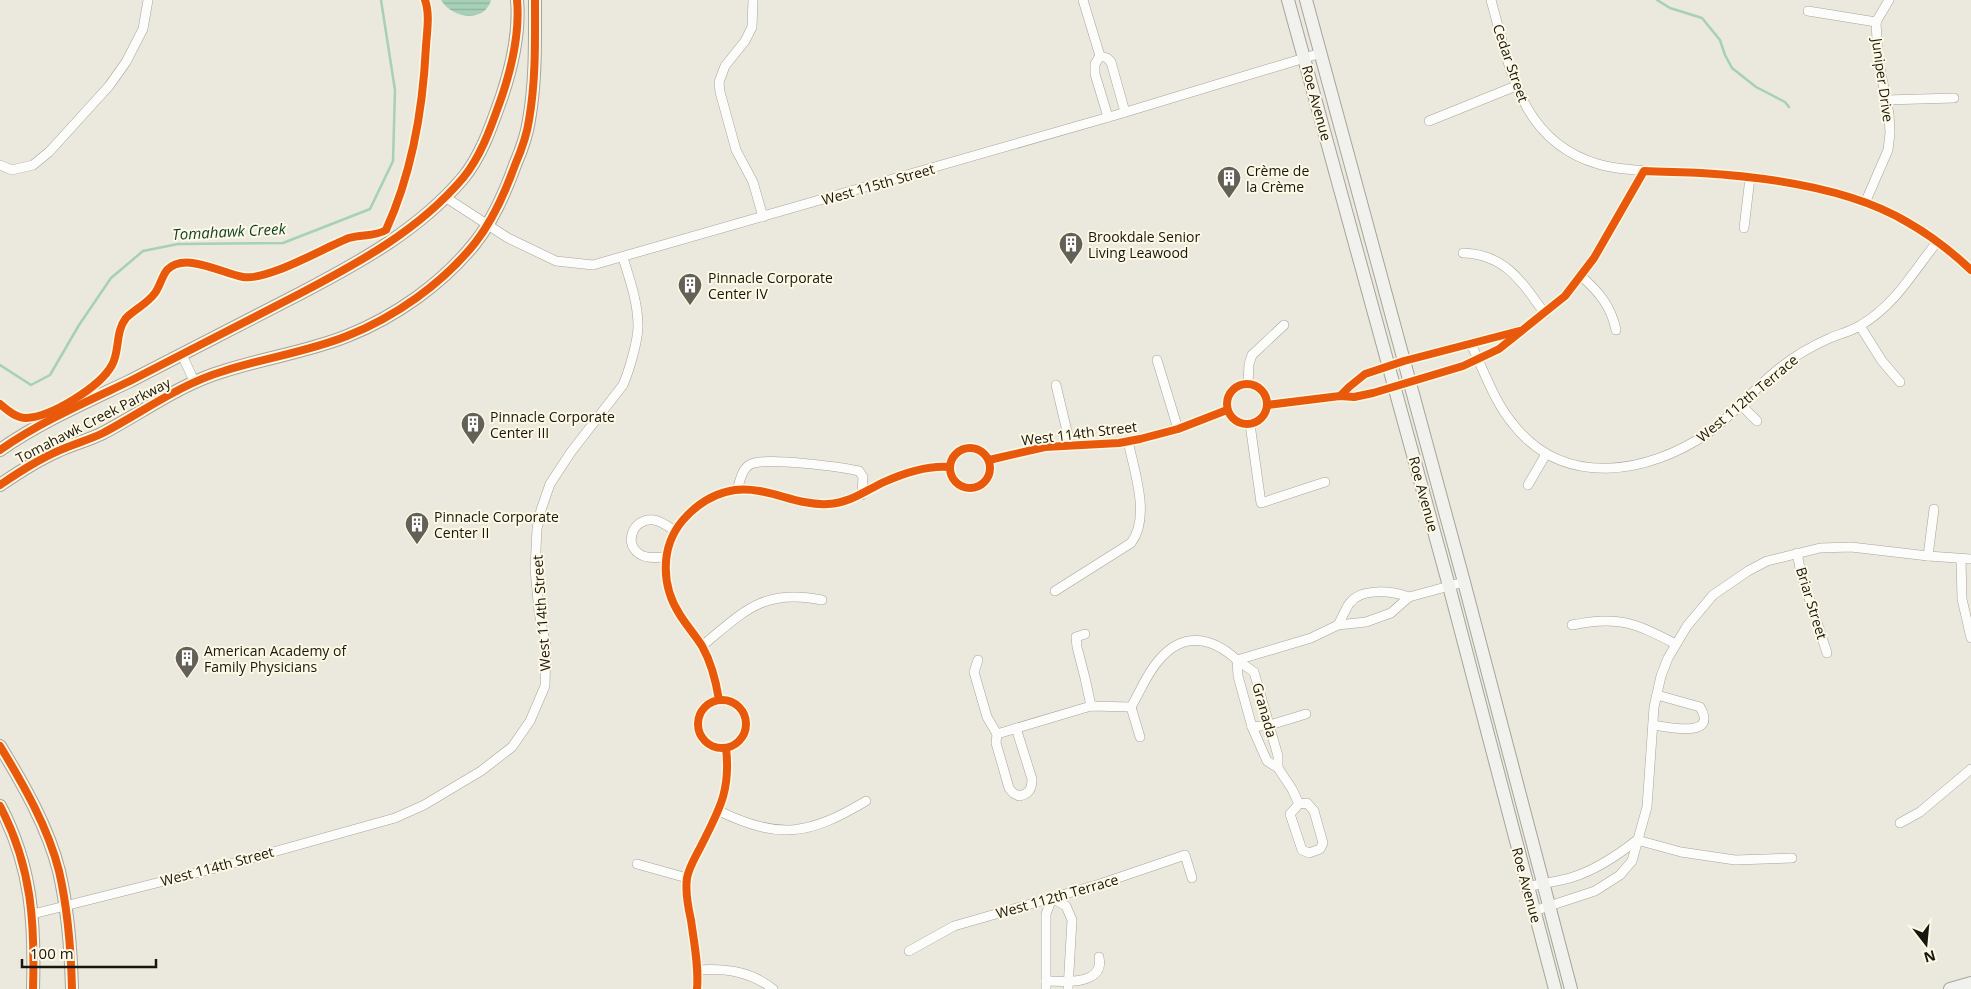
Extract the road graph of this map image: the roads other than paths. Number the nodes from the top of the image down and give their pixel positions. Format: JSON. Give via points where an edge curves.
{"nodes":[{"id":1,"x":148,"y":0,"type":"edge"},
{"id":2,"x":517,"y":0,"type":"edge"},
{"id":3,"x":535,"y":0,"type":"edge"},
{"id":4,"x":753,"y":0,"type":"edge"},
{"id":5,"x":1083,"y":0,"type":"edge"},
{"id":6,"x":1288,"y":0,"type":"edge"},
{"id":7,"x":1306,"y":0,"type":"edge"},
{"id":8,"x":1490,"y":0,"type":"edge"},
{"id":9,"x":1889,"y":0,"type":"edge"},
{"id":10,"x":1808,"y":11,"type":"dead end"},
{"id":11,"x":1876,"y":22,"type":"junction"},
{"id":12,"x":1322,"y":54,"type":"junction"},
{"id":13,"x":1100,"y":56,"type":"junction"},
{"id":14,"x":1305,"y":58,"type":"junction"},
{"id":15,"x":1516,"y":86,"type":"junction"},
{"id":16,"x":1954,"y":98,"type":"dead end"},
{"id":17,"x":1886,"y":100,"type":"junction"},
{"id":18,"x":1125,"y":112,"type":"junction"},
{"id":19,"x":1108,"y":117,"type":"junction"},
{"id":20,"x":1429,"y":121,"type":"dead end"},
{"id":21,"x":0,"y":165,"type":"edge"},
{"id":22,"x":1644,"y":171,"type":"junction"},
{"id":23,"x":1750,"y":178,"type":"junction"},
{"id":24,"x":445,"y":197,"type":"junction"},
{"id":25,"x":1865,"y":203,"type":"junction"},
{"id":26,"x":763,"y":217,"type":"junction"},
{"id":27,"x":487,"y":226,"type":"junction"},
{"id":28,"x":1744,"y":228,"type":"dead end"},
{"id":29,"x":1937,"y":242,"type":"junction"},
{"id":30,"x":1463,"y":253,"type":"dead end"},
{"id":31,"x":623,"y":258,"type":"junction"},
{"id":32,"x":1970,"y":268,"type":"edge"},
{"id":33,"x":1581,"y":276,"type":"junction"},
{"id":34,"x":1545,"y":314,"type":"junction"},
{"id":35,"x":1284,"y":325,"type":"dead end"},
{"id":36,"x":1860,"y":326,"type":"junction"},
{"id":37,"x":1524,"y":329,"type":"junction"},
{"id":38,"x":1616,"y":330,"type":"dead end"},
{"id":39,"x":1471,"y":344,"type":"junction"},
{"id":40,"x":182,"y":355,"type":"junction"},
{"id":41,"x":1478,"y":359,"type":"junction"},
{"id":42,"x":1157,"y":360,"type":"dead end"},
{"id":43,"x":1404,"y":362,"type":"junction"},
{"id":44,"x":1389,"y":366,"type":"junction"},
{"id":45,"x":1900,"y":382,"type":"dead end"},
{"id":46,"x":194,"y":383,"type":"junction"},
{"id":47,"x":1410,"y":383,"type":"junction"},
{"id":48,"x":1248,"y":384,"type":"junction"},
{"id":49,"x":1056,"y":385,"type":"dead end"},
{"id":50,"x":1395,"y":387,"type":"junction"},
{"id":51,"x":1340,"y":396,"type":"junction"},
{"id":52,"x":1740,"y":404,"type":"junction"},
{"id":53,"x":1267,"y":405,"type":"junction"},
{"id":54,"x":1227,"y":410,"type":"junction"},
{"id":55,"x":1757,"y":421,"type":"dead end"},
{"id":56,"x":1250,"y":424,"type":"junction"},
{"id":57,"x":1178,"y":429,"type":"junction"},
{"id":58,"x":1128,"y":441,"type":"junction"},
{"id":59,"x":1070,"y":444,"type":"junction"},
{"id":60,"x":0,"y":450,"type":"edge"},
{"id":61,"x":1546,"y":454,"type":"junction"},
{"id":62,"x":989,"y":460,"type":"junction"},
{"id":63,"x":950,"y":467,"type":"junction"},
{"id":64,"x":1325,"y":482,"type":"dead end"},
{"id":65,"x":0,"y":485,"type":"edge"},
{"id":66,"x":1528,"y":485,"type":"dead end"},
{"id":67,"x":737,"y":490,"type":"junction"},
{"id":68,"x":862,"y":495,"type":"junction"},
{"id":69,"x":1934,"y":509,"type":"dead end"},
{"id":70,"x":675,"y":531,"type":"junction"},
{"id":71,"x":1797,"y":553,"type":"junction"},
{"id":72,"x":1928,"y":556,"type":"junction"},
{"id":73,"x":666,"y":558,"type":"junction"},
{"id":74,"x":1961,"y":559,"type":"junction"},
{"id":75,"x":1971,"y":559,"type":"edge"},
{"id":76,"x":1464,"y":582,"type":"junction"},
{"id":77,"x":1449,"y":586,"type":"junction"},
{"id":78,"x":1055,"y":591,"type":"dead end"},
{"id":79,"x":1409,"y":597,"type":"junction"},
{"id":80,"x":822,"y":600,"type":"dead end"},
{"id":81,"x":1338,"y":625,"type":"junction"},
{"id":82,"x":1572,"y":625,"type":"dead end"},
{"id":83,"x":1086,"y":634,"type":"dead end"},
{"id":84,"x":1971,"y":638,"type":"edge"},
{"id":85,"x":1676,"y":644,"type":"junction"},
{"id":86,"x":702,"y":646,"type":"junction"},
{"id":87,"x":1827,"y":653,"type":"dead end"},
{"id":88,"x":978,"y":660,"type":"dead end"},
{"id":89,"x":1237,"y":660,"type":"junction"},
{"id":90,"x":1657,"y":695,"type":"junction"},
{"id":91,"x":719,"y":700,"type":"junction"},
{"id":92,"x":1091,"y":706,"type":"junction"},
{"id":93,"x":1131,"y":708,"type":"junction"},
{"id":94,"x":1306,"y":714,"type":"dead end"},
{"id":95,"x":1652,"y":724,"type":"junction"},
{"id":96,"x":1270,"y":725,"type":"junction"},
{"id":97,"x":1252,"y":727,"type":"junction"},
{"id":98,"x":1016,"y":728,"type":"junction"},
{"id":99,"x":997,"y":734,"type":"junction"},
{"id":100,"x":1140,"y":737,"type":"dead end"},
{"id":101,"x":0,"y":746,"type":"edge"},
{"id":102,"x":726,"y":748,"type":"junction"},
{"id":103,"x":1278,"y":768,"type":"junction"},
{"id":104,"x":1971,"y":769,"type":"edge"},
{"id":105,"x":866,"y":802,"type":"dead end"},
{"id":106,"x":1299,"y":804,"type":"junction"},
{"id":107,"x":0,"y":806,"type":"edge"},
{"id":108,"x":719,"y":811,"type":"junction"},
{"id":109,"x":1900,"y":823,"type":"dead end"},
{"id":110,"x":1637,"y":840,"type":"junction"},
{"id":111,"x":1792,"y":858,"type":"dead end"},
{"id":112,"x":637,"y":864,"type":"dead end"},
{"id":113,"x":687,"y":878,"type":"junction"},
{"id":114,"x":1192,"y":878,"type":"dead end"},
{"id":115,"x":1542,"y":883,"type":"junction"},
{"id":116,"x":1527,"y":887,"type":"junction"},
{"id":117,"x":1052,"y":898,"type":"junction"},
{"id":118,"x":65,"y":905,"type":"junction"},
{"id":119,"x":1548,"y":906,"type":"junction"},
{"id":120,"x":1534,"y":911,"type":"junction"},
{"id":121,"x":33,"y":914,"type":"junction"},
{"id":122,"x":909,"y":951,"type":"dead end"},
{"id":123,"x":1099,"y":957,"type":"dead end"},
{"id":124,"x":697,"y":970,"type":"junction"},
{"id":125,"x":1046,"y":985,"type":"edge"},
{"id":126,"x":1068,"y":985,"type":"edge"},
{"id":127,"x":33,"y":989,"type":"edge"},
{"id":128,"x":72,"y":989,"type":"edge"},
{"id":129,"x":697,"y":989,"type":"edge"},
{"id":130,"x":773,"y":989,"type":"edge"},
{"id":131,"x":1555,"y":989,"type":"edge"},
{"id":132,"x":1571,"y":989,"type":"edge"}],
"edges":[{"from":1,"to":21,"type":"street","via":[[143,28],[126,62],[109,86],[33,166],[12,170]]},
{"from":2,"to":24,"type":"main road","name":"Tomahawk Creek Parkway","via":[[514,50],[494,118],[480,153]]},
{"from":3,"to":27,"type":"main road","name":"Tomahawk Creek Parkway","via":[[534,83],[529,122],[506,191]]},
{"from":4,"to":26,"type":"street","via":[[752,27],[725,66],[719,82],[736,150],[753,182]]},
{"from":5,"to":13,"type":"street"},
{"from":6,"to":14,"type":"main road","name":"Roe Avenue"},
{"from":7,"to":12,"type":"main road","name":"Roe Avenue"},
{"from":8,"to":15,"type":"street","name":"Cedar Street"},
{"from":9,"to":11,"type":"street"},
{"from":10,"to":11,"type":"street","name":"Juniper Drive"},
{"from":11,"to":17,"type":"street","name":"Juniper Drive","via":[[1878,58]]},
{"from":12,"to":14,"type":"street","name":"West 115th Street"},
{"from":12,"to":43,"type":"main road","name":"Roe Avenue"},
{"from":13,"to":18,"type":"street","via":[[1111,62]]},
{"from":13,"to":19,"type":"street","via":[[1095,64],[1095,74]]},
{"from":14,"to":18,"type":"street","name":"West 115th Street"},
{"from":14,"to":44,"type":"main road","name":"Roe Avenue"},
{"from":15,"to":20,"type":"street"},
{"from":15,"to":22,"type":"street","name":"Cedar Street","via":[[1535,121],[1574,154],[1599,164]]},
{"from":16,"to":17,"type":"street"},
{"from":17,"to":25,"type":"street","name":"Juniper Drive","via":[[1890,132],[1888,150]]},
{"from":18,"to":19,"type":"street","name":"West 115th Street"},
{"from":19,"to":26,"type":"street","name":"West 115th Street"},
{"from":22,"to":23,"type":"street"},
{"from":22,"to":33,"type":"street"},
{"from":23,"to":25,"type":"street","via":[[1834,192]]},
{"from":23,"to":28,"type":"street"},
{"from":24,"to":27,"type":"street","name":"West 115th Street"},
{"from":24,"to":40,"type":"main road","name":"Tomahawk Creek Parkway","via":[[402,235],[355,265]]},
{"from":25,"to":29,"type":"street","via":[[1907,222]]},
{"from":26,"to":31,"type":"street","name":"West 115th Street"},
{"from":27,"to":31,"type":"street","name":"West 115th Street","via":[[556,261],[593,265]]},
{"from":27,"to":46,"type":"main road","name":"Tomahawk Creek Parkway","via":[[455,264],[420,296],[382,320],[344,337],[222,371]]},
{"from":29,"to":32,"type":"street"},
{"from":29,"to":36,"type":"street","name":"West 112th Terrace","via":[[1894,300]]},
{"from":30,"to":34,"type":"street","via":[[1500,262],[1523,283]]},
{"from":31,"to":118,"type":"street","name":"West 114th Street","via":[[633,291],[638,326],[628,373],[618,392],[550,484],[541,510],[535,569],[546,646],[545,686],[530,721],[512,747],[481,771],[395,818],[216,868]]},
{"from":33,"to":34,"type":"street"},
{"from":33,"to":38,"type":"street","via":[[1603,297]]},
{"from":34,"to":37,"type":"street"},
{"from":35,"to":48,"type":"street","via":[[1252,355]]},
{"from":36,"to":45,"type":"street"},
{"from":36,"to":52,"type":"street","name":"West 112th Terrace","via":[[1797,355]]},
{"from":37,"to":39,"type":"street"},
{"from":37,"to":41,"type":"street","via":[[1499,349]]},
{"from":39,"to":41,"type":"street","name":"West 112th Terrace"},
{"from":39,"to":43,"type":"street"},
{"from":40,"to":46,"type":"street"},
{"from":40,"to":60,"type":"main road","name":"Tomahawk Creek Parkway","via":[[50,420]]},
{"from":41,"to":47,"type":"street"},
{"from":41,"to":61,"type":"street","name":"West 112th Terrace","via":[[1513,425]]},
{"from":42,"to":57,"type":"street"},
{"from":43,"to":44,"type":"street"},
{"from":43,"to":47,"type":"main road","name":"Roe Avenue"},
{"from":44,"to":50,"type":"main road","name":"Roe Avenue"},
{"from":44,"to":51,"type":"street","via":[[1365,374]]},
{"from":46,"to":65,"type":"main road","name":"Tomahawk Creek Parkway","via":[[101,433],[24,468]]},
{"from":47,"to":50,"type":"street"},
{"from":47,"to":76,"type":"main road","name":"Roe Avenue"},
{"from":48,"to":53,"type":"street","via":[[1263,392]]},
{"from":48,"to":54,"type":"street","via":[[1239,385],[1231,392]]},
{"from":49,"to":59,"type":"street"},
{"from":50,"to":51,"type":"street","via":[[1354,397]]},
{"from":50,"to":77,"type":"main road","name":"Roe Avenue"},
{"from":51,"to":53,"type":"street"},
{"from":52,"to":55,"type":"street"},
{"from":52,"to":61,"type":"street","name":"West 112th Terrace","via":[[1694,442],[1653,462],[1607,469],[1568,463]]},
{"from":53,"to":56,"type":"street","via":[[1262,417]]},
{"from":54,"to":56,"type":"street","via":[[1236,421]]},
{"from":54,"to":57,"type":"street","name":"West 114th Street"},
{"from":56,"to":64,"type":"street","via":[[1261,503]]},
{"from":57,"to":58,"type":"street","name":"West 114th Street"},
{"from":58,"to":59,"type":"street","name":"West 114th Street"},
{"from":58,"to":78,"type":"street","via":[[1141,509],[1136,536],[1131,543]]},
{"from":59,"to":62,"type":"street","name":"West 114th Street","via":[[1031,449]]},
{"from":61,"to":66,"type":"street"},
{"from":62,"to":63,"type":"street","via":[[980,450],[968,448],[956,453]]},
{"from":62,"to":63,"type":"street","via":[[986,480],[975,487],[956,483]]},
{"from":63,"to":68,"type":"street","via":[[937,466],[909,473]]},
{"from":67,"to":68,"type":"street","via":[[768,492],[820,504],[848,501]]},
{"from":67,"to":68,"type":"street","via":[[745,468],[752,463],[794,463],[858,471],[863,477]]},
{"from":67,"to":70,"type":"street","via":[[717,494],[704,501]]},
{"from":69,"to":72,"type":"street"},
{"from":70,"to":73,"type":"street"},
{"from":70,"to":73,"type":"street","via":[[657,520],[647,520],[632,530],[632,545],[640,554]]},
{"from":71,"to":72,"type":"street","via":[[1839,547]]},
{"from":71,"to":85,"type":"street","via":[[1761,564],[1712,595]]},
{"from":71,"to":87,"type":"street","name":"Briar Street"},
{"from":72,"to":74,"type":"street"},
{"from":73,"to":86,"type":"street","via":[[666,578],[671,597]]},
{"from":74,"to":75,"type":"street"},
{"from":74,"to":84,"type":"street","via":[[1962,598]]},
{"from":76,"to":77,"type":"street"},
{"from":76,"to":115,"type":"main road","name":"Roe Avenue"},
{"from":77,"to":79,"type":"street"},
{"from":77,"to":116,"type":"main road","name":"Roe Avenue"},
{"from":79,"to":81,"type":"street","via":[[1392,613],[1366,622]]},
{"from":79,"to":81,"type":"street","via":[[1380,591],[1356,597]]},
{"from":80,"to":86,"type":"street","via":[[793,596],[773,598],[745,612]]},
{"from":81,"to":89,"type":"street","via":[[1311,638]]},
{"from":82,"to":85,"type":"street","via":[[1612,620],[1629,623]]},
{"from":83,"to":92,"type":"street","via":[[1076,637],[1076,647]]},
{"from":85,"to":90,"type":"street"},
{"from":86,"to":91,"type":"street"},
{"from":88,"to":99,"type":"street","via":[[974,672],[987,716]]},
{"from":89,"to":93,"type":"street","name":"Granada","via":[[1211,642],[1189,641],[1176,646],[1158,661]]},
{"from":89,"to":96,"type":"street","name":"Granada","via":[[1254,672]]},
{"from":89,"to":97,"type":"street","via":[[1238,676]]},
{"from":90,"to":95,"type":"street"},
{"from":90,"to":95,"type":"street","via":[[1700,707],[1704,721],[1700,727],[1688,730]]},
{"from":91,"to":102,"type":"street","via":[[740,707],[746,721],[744,736]]},
{"from":91,"to":102,"type":"street","via":[[699,714],[698,731],[708,744]]},
{"from":92,"to":93,"type":"street"},
{"from":92,"to":98,"type":"street"},
{"from":93,"to":100,"type":"street"},
{"from":94,"to":96,"type":"street"},
{"from":95,"to":110,"type":"street","via":[[1647,807]]},
{"from":96,"to":97,"type":"street"},
{"from":96,"to":103,"type":"street","name":"Granada"},
{"from":97,"to":103,"type":"street","via":[[1267,761]]},
{"from":98,"to":99,"type":"street"},
{"from":98,"to":99,"type":"street","via":[[1032,779],[1032,787],[1019,796],[1009,788],[996,743]]},
{"from":101,"to":118,"type":"main road","via":[[48,839]]},
{"from":102,"to":108,"type":"street","via":[[727,786]]},
{"from":103,"to":106,"type":"street"},
{"from":104,"to":109,"type":"street","via":[[1920,812]]},
{"from":105,"to":108,"type":"street","via":[[823,824],[776,831]]},
{"from":106,"to":106,"type":"street","via":[[1290,814],[1302,850],[1309,853],[1320,849],[1323,843],[1320,825],[1314,811],[1307,804]]},
{"from":107,"to":121,"type":"main road","via":[[21,856]]},
{"from":108,"to":113,"type":"street"},
{"from":110,"to":111,"type":"street","via":[[1681,852],[1735,860]]},
{"from":110,"to":115,"type":"street","via":[[1601,864],[1572,877]]},
{"from":110,"to":119,"type":"street","via":[[1632,861],[1620,875],[1595,891]]},
{"from":112,"to":113,"type":"street"},
{"from":113,"to":124,"type":"street"},
{"from":114,"to":117,"type":"street","name":"West 112th Terrace","via":[[1185,855]]},
{"from":115,"to":116,"type":"street"},
{"from":115,"to":119,"type":"main road","name":"Roe Avenue"},
{"from":116,"to":120,"type":"main road","name":"Roe Avenue"},
{"from":117,"to":122,"type":"street","name":"West 112th Terrace","via":[[954,926]]},
{"from":117,"to":125,"type":"street","via":[[1046,914]]},
{"from":117,"to":126,"type":"street","via":[[1066,906],[1072,920]]},
{"from":118,"to":121,"type":"street","name":"West 114th Street"},
{"from":118,"to":128,"type":"main road"},
{"from":119,"to":120,"type":"street"},
{"from":119,"to":132,"type":"main road","name":"Roe Avenue"},
{"from":120,"to":131,"type":"main road","name":"Roe Avenue"},
{"from":121,"to":127,"type":"main road"},
{"from":123,"to":126,"type":"street","via":[[1101,965],[1095,974]]},
{"from":124,"to":129,"type":"street"},
{"from":124,"to":130,"type":"street","via":[[740,972]]},
{"from":125,"to":126,"type":"street"}]}
